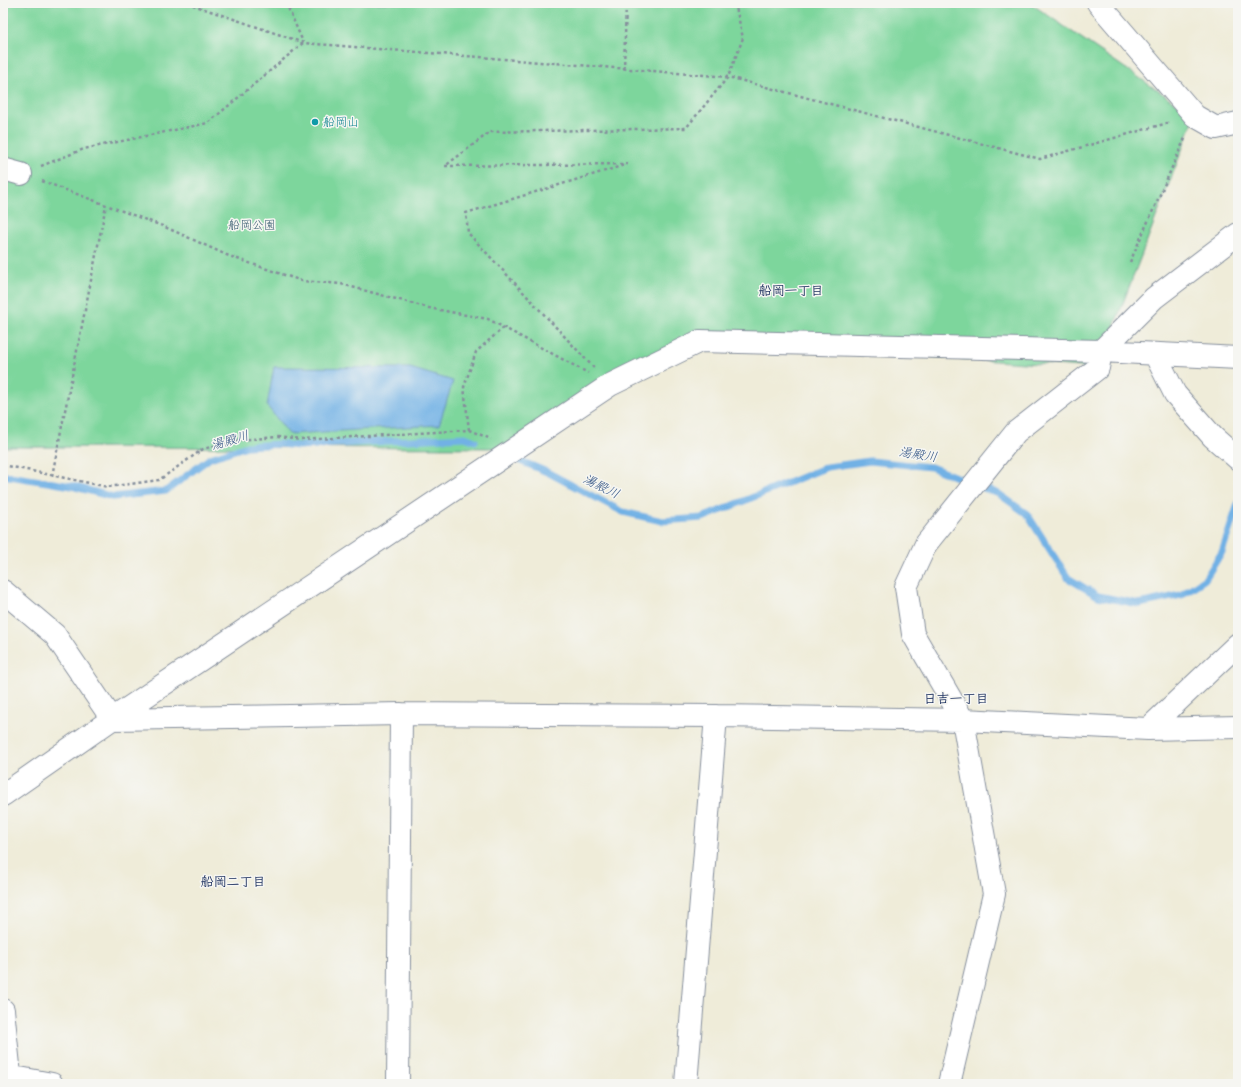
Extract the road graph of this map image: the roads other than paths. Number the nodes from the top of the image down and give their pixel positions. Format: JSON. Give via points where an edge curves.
{"nodes":[{"id":1,"x":1098,"y":3,"type":"edge"},
{"id":2,"x":1238,"y":124,"type":"edge"},
{"id":3,"x":1238,"y":234,"type":"edge"},
{"id":4,"x":1101,"y":351,"type":"junction"},
{"id":5,"x":1155,"y":354,"type":"junction"},
{"id":6,"x":1238,"y":358,"type":"edge"},
{"id":7,"x":1238,"y":459,"type":"edge"},
{"id":8,"x":3,"y":591,"type":"edge"},
{"id":9,"x":1238,"y":644,"type":"edge"},
{"id":10,"x":401,"y":714,"type":"junction"},
{"id":11,"x":716,"y":716,"type":"junction"},
{"id":12,"x":112,"y":720,"type":"junction"},
{"id":13,"x":963,"y":720,"type":"junction"},
{"id":14,"x":1238,"y":727,"type":"edge"},
{"id":15,"x":1148,"y":729,"type":"junction"},
{"id":16,"x":3,"y":795,"type":"edge"},
{"id":17,"x":3,"y":1010,"type":"edge"},
{"id":18,"x":8,"y":1079,"type":"edge"},
{"id":19,"x":52,"y":1084,"type":"edge"},
{"id":20,"x":398,"y":1084,"type":"edge"},
{"id":21,"x":686,"y":1084,"type":"edge"},
{"id":22,"x":949,"y":1084,"type":"edge"}],
"edges":[{"from":1,"to":2,"type":"street","via":[[1195,116],[1216,128]]},
{"from":3,"to":4,"type":"street","via":[[1154,298]]},
{"from":4,"to":5,"type":"street"},
{"from":4,"to":12,"type":"street","via":[[700,342],[610,385]]},
{"from":4,"to":13,"type":"street","via":[[1098,368],[1016,432],[926,544],[906,587],[913,634]]},
{"from":5,"to":6,"type":"street"},
{"from":5,"to":7,"type":"street","via":[[1175,394],[1213,437]]},
{"from":8,"to":12,"type":"street","via":[[55,635]]},
{"from":9,"to":15,"type":"street"},
{"from":10,"to":11,"type":"street"},
{"from":10,"to":12,"type":"street"},
{"from":10,"to":20,"type":"street"},
{"from":11,"to":13,"type":"street"},
{"from":11,"to":21,"type":"street"},
{"from":12,"to":16,"type":"street"},
{"from":13,"to":15,"type":"street"},
{"from":13,"to":22,"type":"street","via":[[994,894]]},
{"from":14,"to":15,"type":"street"},
{"from":17,"to":18,"type":"street"},
{"from":18,"to":19,"type":"street"}]}
